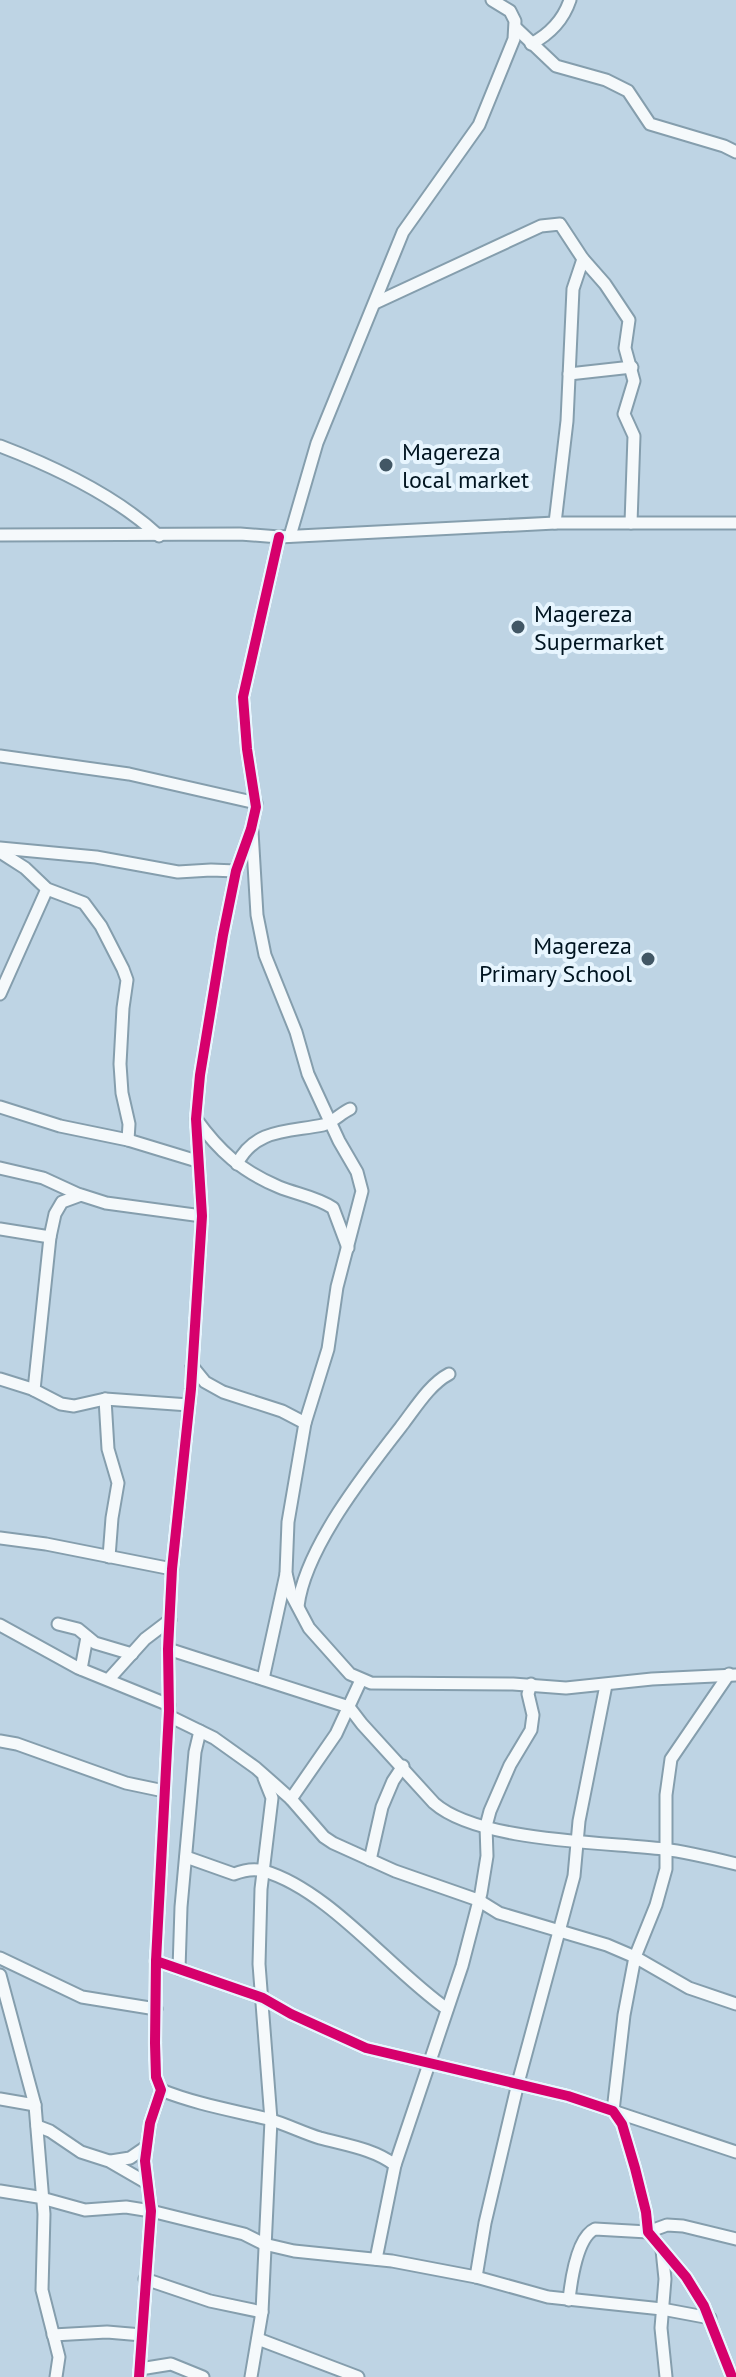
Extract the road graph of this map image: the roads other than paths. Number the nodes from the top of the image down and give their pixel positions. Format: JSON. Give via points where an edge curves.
{"nodes":[{"id":1,"x":492,"y":0,"type":"edge"},
{"id":2,"x":570,"y":0,"type":"edge"},
{"id":3,"x":516,"y":28,"type":"junction"},
{"id":4,"x":531,"y":44,"type":"junction"},
{"id":5,"x":732,"y":149,"type":"edge"},
{"id":6,"x":583,"y":259,"type":"junction"},
{"id":7,"x":375,"y":303,"type":"junction"},
{"id":8,"x":632,"y":367,"type":"junction"},
{"id":9,"x":569,"y":374,"type":"junction"},
{"id":10,"x":0,"y":446,"type":"edge"},
{"id":11,"x":555,"y":523,"type":"junction"},
{"id":12,"x":631,"y":523,"type":"junction"},
{"id":13,"x":736,"y":523,"type":"edge"},
{"id":14,"x":0,"y":535,"type":"edge"},
{"id":15,"x":159,"y":536,"type":"junction"},
{"id":16,"x":285,"y":536,"type":"junction"},
{"id":17,"x":0,"y":756,"type":"edge"},
{"id":18,"x":256,"y":803,"type":"junction"},
{"id":19,"x":251,"y":829,"type":"junction"},
{"id":20,"x":0,"y":850,"type":"edge"},
{"id":21,"x":236,"y":871,"type":"junction"},
{"id":22,"x":47,"y":889,"type":"junction"},
{"id":23,"x":0,"y":994,"type":"edge"},
{"id":24,"x":0,"y":1107,"type":"edge"},
{"id":25,"x":350,"y":1109,"type":"dead end"},
{"id":26,"x":196,"y":1119,"type":"junction"},
{"id":27,"x":330,"y":1122,"type":"junction"},
{"id":28,"x":128,"y":1140,"type":"junction"},
{"id":29,"x":197,"y":1161,"type":"junction"},
{"id":30,"x":237,"y":1164,"type":"junction"},
{"id":31,"x":0,"y":1168,"type":"edge"},
{"id":32,"x":81,"y":1195,"type":"junction"},
{"id":33,"x":202,"y":1216,"type":"junction"},
{"id":34,"x":0,"y":1229,"type":"edge"},
{"id":35,"x":50,"y":1237,"type":"junction"},
{"id":36,"x":348,"y":1249,"type":"junction"},
{"id":37,"x":192,"y":1366,"type":"junction"},
{"id":38,"x":449,"y":1374,"type":"dead end"},
{"id":39,"x":0,"y":1379,"type":"edge"},
{"id":40,"x":34,"y":1390,"type":"junction"},
{"id":41,"x":105,"y":1399,"type":"junction"},
{"id":42,"x":189,"y":1405,"type":"junction"},
{"id":43,"x":305,"y":1423,"type":"junction"},
{"id":44,"x":0,"y":1538,"type":"edge"},
{"id":45,"x":109,"y":1557,"type":"junction"},
{"id":46,"x":172,"y":1569,"type":"junction"},
{"id":47,"x":286,"y":1573,"type":"junction"},
{"id":48,"x":298,"y":1606,"type":"junction"},
{"id":49,"x":170,"y":1620,"type":"junction"},
{"id":50,"x":58,"y":1624,"type":"dead end"},
{"id":51,"x":0,"y":1625,"type":"edge"},
{"id":52,"x":87,"y":1637,"type":"junction"},
{"id":53,"x":168,"y":1649,"type":"junction"},
{"id":54,"x":132,"y":1654,"type":"junction"},
{"id":55,"x":81,"y":1669,"type":"junction"},
{"id":56,"x":733,"y":1674,"type":"edge"},
{"id":57,"x":109,"y":1679,"type":"junction"},
{"id":58,"x":263,"y":1679,"type":"junction"},
{"id":59,"x":361,"y":1680,"type":"junction"},
{"id":60,"x":531,"y":1684,"type":"junction"},
{"id":61,"x":606,"y":1685,"type":"junction"},
{"id":62,"x":349,"y":1707,"type":"junction"},
{"id":63,"x":169,"y":1711,"type":"junction"},
{"id":64,"x":200,"y":1731,"type":"junction"},
{"id":65,"x":0,"y":1741,"type":"edge"},
{"id":66,"x":403,"y":1766,"type":"junction"},
{"id":67,"x":256,"y":1768,"type":"junction"},
{"id":68,"x":164,"y":1791,"type":"junction"},
{"id":69,"x":291,"y":1799,"type":"junction"},
{"id":70,"x":486,"y":1826,"type":"junction"},
{"id":71,"x":579,"y":1842,"type":"junction"},
{"id":72,"x":666,"y":1850,"type":"junction"},
{"id":73,"x":186,"y":1857,"type":"junction"},
{"id":74,"x":370,"y":1860,"type":"junction"},
{"id":75,"x":736,"y":1864,"type":"edge"},
{"id":76,"x":262,"y":1870,"type":"junction"},
{"id":77,"x":478,"y":1900,"type":"junction"},
{"id":78,"x":557,"y":1930,"type":"junction"},
{"id":79,"x":635,"y":1957,"type":"junction"},
{"id":80,"x":0,"y":1958,"type":"edge"},
{"id":81,"x":156,"y":1961,"type":"junction"},
{"id":82,"x":179,"y":1969,"type":"junction"},
{"id":83,"x":0,"y":1975,"type":"edge"},
{"id":84,"x":263,"y":1998,"type":"junction"},
{"id":85,"x":736,"y":2004,"type":"edge"},
{"id":86,"x":156,"y":2009,"type":"junction"},
{"id":87,"x":447,"y":2009,"type":"junction"},
{"id":88,"x":0,"y":2017,"type":"edge"},
{"id":89,"x":13,"y":2021,"type":"junction"},
{"id":90,"x":430,"y":2064,"type":"junction"},
{"id":91,"x":518,"y":2083,"type":"junction"},
{"id":92,"x":161,"y":2090,"type":"junction"},
{"id":93,"x":0,"y":2099,"type":"edge"},
{"id":94,"x":35,"y":2105,"type":"junction"},
{"id":95,"x":613,"y":2111,"type":"junction"},
{"id":96,"x":271,"y":2120,"type":"junction"},
{"id":97,"x":37,"y":2126,"type":"junction"},
{"id":98,"x":146,"y":2147,"type":"junction"},
{"id":99,"x":736,"y":2152,"type":"edge"},
{"id":100,"x":109,"y":2161,"type":"junction"},
{"id":101,"x":395,"y":2165,"type":"junction"},
{"id":102,"x":147,"y":2183,"type":"junction"},
{"id":103,"x":0,"y":2191,"type":"edge"},
{"id":104,"x":14,"y":2194,"type":"junction"},
{"id":105,"x":43,"y":2198,"type":"junction"},
{"id":106,"x":0,"y":2203,"type":"edge"},
{"id":107,"x":151,"y":2211,"type":"junction"},
{"id":108,"x":648,"y":2232,"type":"junction"},
{"id":109,"x":736,"y":2239,"type":"edge"},
{"id":110,"x":264,"y":2244,"type":"junction"},
{"id":111,"x":662,"y":2250,"type":"junction"},
{"id":112,"x":376,"y":2259,"type":"junction"},
{"id":113,"x":476,"y":2277,"type":"junction"},
{"id":114,"x":145,"y":2279,"type":"junction"},
{"id":115,"x":569,"y":2300,"type":"junction"},
{"id":116,"x":662,"y":2309,"type":"junction"},
{"id":117,"x":262,"y":2312,"type":"junction"},
{"id":118,"x":710,"y":2318,"type":"junction"},
{"id":119,"x":53,"y":2335,"type":"junction"},
{"id":120,"x":142,"y":2335,"type":"junction"},
{"id":121,"x":258,"y":2339,"type":"junction"},
{"id":122,"x":140,"y":2373,"type":"edge"},
{"id":123,"x":56,"y":2377,"type":"edge"},
{"id":124,"x":203,"y":2377,"type":"edge"},
{"id":125,"x":251,"y":2377,"type":"edge"},
{"id":126,"x":358,"y":2377,"type":"edge"},
{"id":127,"x":666,"y":2377,"type":"edge"},
{"id":128,"x":732,"y":2377,"type":"edge"}],
"edges":[{"from":1,"to":3,"type":"street","via":[[510,11]]},
{"from":2,"to":4,"type":"street","via":[[554,29]]},
{"from":3,"to":4,"type":"street"},
{"from":3,"to":7,"type":"street","via":[[479,125],[403,232]]},
{"from":4,"to":5,"type":"street","via":[[556,66],[628,91],[650,124]]},
{"from":6,"to":7,"type":"street","via":[[560,224],[541,226]]},
{"from":6,"to":8,"type":"street","via":[[629,320],[625,348]]},
{"from":6,"to":9,"type":"street","via":[[573,289]]},
{"from":7,"to":16,"type":"street"},
{"from":8,"to":9,"type":"street"},
{"from":8,"to":12,"type":"street","via":[[634,381],[624,414],[634,436]]},
{"from":9,"to":11,"type":"street"},
{"from":10,"to":15,"type":"street","via":[[90,488]]},
{"from":11,"to":12,"type":"street"},
{"from":11,"to":16,"type":"street"},
{"from":12,"to":13,"type":"street"},
{"from":14,"to":15,"type":"street"},
{"from":15,"to":16,"type":"street"},
{"from":16,"to":18,"type":"street","via":[[243,697]]},
{"from":17,"to":18,"type":"street","via":[[129,774]]},
{"from":18,"to":19,"type":"street"},
{"from":19,"to":21,"type":"street"},
{"from":19,"to":27,"type":"street","via":[[265,955]]},
{"from":20,"to":21,"type":"street","via":[[112,859],[178,872]]},
{"from":20,"to":22,"type":"street"},
{"from":21,"to":26,"type":"street"},
{"from":22,"to":23,"type":"street"},
{"from":22,"to":28,"type":"street","via":[[84,903],[127,980],[120,1064]]},
{"from":24,"to":28,"type":"street"},
{"from":25,"to":27,"type":"street"},
{"from":26,"to":29,"type":"street"},
{"from":26,"to":30,"type":"street"},
{"from":27,"to":30,"type":"street","via":[[262,1137]]},
{"from":27,"to":36,"type":"street","via":[[361,1181]]},
{"from":28,"to":29,"type":"street"},
{"from":29,"to":33,"type":"street"},
{"from":30,"to":36,"type":"street","via":[[276,1186],[328,1205]]},
{"from":31,"to":32,"type":"street","via":[[43,1178]]},
{"from":32,"to":33,"type":"street"},
{"from":32,"to":35,"type":"street","via":[[62,1202]]},
{"from":33,"to":37,"type":"street"},
{"from":34,"to":35,"type":"street"},
{"from":35,"to":40,"type":"street"},
{"from":36,"to":43,"type":"street","via":[[328,1349]]},
{"from":37,"to":42,"type":"street"},
{"from":37,"to":43,"type":"street","via":[[223,1392]]},
{"from":38,"to":48,"type":"street","via":[[412,1412],[337,1516],[300,1590]]},
{"from":39,"to":40,"type":"street"},
{"from":40,"to":41,"type":"street","via":[[74,1406]]},
{"from":41,"to":42,"type":"street"},
{"from":41,"to":45,"type":"street","via":[[108,1449],[118,1483]]},
{"from":42,"to":46,"type":"street"},
{"from":43,"to":47,"type":"street","via":[[288,1522]]},
{"from":44,"to":45,"type":"street"},
{"from":45,"to":46,"type":"street"},
{"from":46,"to":49,"type":"street"},
{"from":47,"to":48,"type":"street"},
{"from":47,"to":58,"type":"street"},
{"from":48,"to":59,"type":"street","via":[[328,1652]]},
{"from":49,"to":53,"type":"street"},
{"from":49,"to":54,"type":"street"},
{"from":50,"to":52,"type":"street"},
{"from":51,"to":55,"type":"street"},
{"from":52,"to":54,"type":"street"},
{"from":52,"to":55,"type":"street"},
{"from":53,"to":58,"type":"street"},
{"from":53,"to":63,"type":"street"},
{"from":54,"to":57,"type":"street"},
{"from":55,"to":57,"type":"street"},
{"from":56,"to":61,"type":"street"},
{"from":56,"to":72,"type":"street","via":[[671,1759]]},
{"from":57,"to":63,"type":"street"},
{"from":58,"to":62,"type":"street"},
{"from":59,"to":60,"type":"street"},
{"from":59,"to":62,"type":"street"},
{"from":60,"to":61,"type":"street"},
{"from":60,"to":70,"type":"street","via":[[531,1730]]},
{"from":61,"to":71,"type":"street"},
{"from":62,"to":66,"type":"street"},
{"from":62,"to":69,"type":"street"},
{"from":63,"to":64,"type":"street"},
{"from":63,"to":68,"type":"street"},
{"from":64,"to":67,"type":"street"},
{"from":64,"to":73,"type":"street"},
{"from":65,"to":68,"type":"street"},
{"from":66,"to":70,"type":"street","via":[[442,1809]]},
{"from":66,"to":74,"type":"street","via":[[382,1807]]},
{"from":67,"to":69,"type":"street"},
{"from":67,"to":76,"type":"street","via":[[272,1798]]},
{"from":68,"to":81,"type":"street"},
{"from":69,"to":74,"type":"street","via":[[324,1837]]},
{"from":70,"to":71,"type":"street"},
{"from":70,"to":77,"type":"street","via":[[487,1856]]},
{"from":71,"to":72,"type":"street"},
{"from":71,"to":78,"type":"street"},
{"from":72,"to":75,"type":"street"},
{"from":72,"to":79,"type":"street","via":[[662,1883]]},
{"from":73,"to":76,"type":"street","via":[[234,1874]]},
{"from":73,"to":82,"type":"street"},
{"from":74,"to":77,"type":"street"},
{"from":76,"to":84,"type":"street"},
{"from":76,"to":87,"type":"street","via":[[333,1911]]},
{"from":77,"to":78,"type":"street","via":[[499,1913]]},
{"from":77,"to":87,"type":"street"},
{"from":78,"to":79,"type":"street"},
{"from":78,"to":91,"type":"street"},
{"from":79,"to":85,"type":"street","via":[[689,1988]]},
{"from":79,"to":95,"type":"street"},
{"from":80,"to":86,"type":"street","via":[[82,1997]]},
{"from":81,"to":82,"type":"street"},
{"from":81,"to":86,"type":"street"},
{"from":82,"to":84,"type":"street"},
{"from":83,"to":89,"type":"street"},
{"from":84,"to":90,"type":"street","via":[[347,2041]]},
{"from":84,"to":96,"type":"street"},
{"from":86,"to":92,"type":"street","via":[[156,2077]]},
{"from":87,"to":90,"type":"street"},
{"from":88,"to":89,"type":"street"},
{"from":89,"to":94,"type":"street"},
{"from":90,"to":91,"type":"street"},
{"from":90,"to":101,"type":"street"},
{"from":91,"to":95,"type":"street"},
{"from":91,"to":113,"type":"street"},
{"from":92,"to":96,"type":"street"},
{"from":92,"to":98,"type":"street"},
{"from":93,"to":94,"type":"street"},
{"from":94,"to":97,"type":"street"},
{"from":95,"to":99,"type":"street"},
{"from":95,"to":108,"type":"street","via":[[635,2168]]},
{"from":96,"to":101,"type":"street","via":[[372,2152]]},
{"from":96,"to":110,"type":"street"},
{"from":97,"to":100,"type":"street","via":[[81,2152]]},
{"from":97,"to":105,"type":"street"},
{"from":98,"to":100,"type":"street","via":[[130,2158]]},
{"from":98,"to":102,"type":"street"},
{"from":100,"to":102,"type":"street"},
{"from":101,"to":112,"type":"street"},
{"from":102,"to":107,"type":"street"},
{"from":103,"to":104,"type":"street"},
{"from":104,"to":105,"type":"street"},
{"from":104,"to":106,"type":"street"},
{"from":105,"to":107,"type":"street","via":[[85,2210]]},
{"from":105,"to":119,"type":"street","via":[[42,2290]]},
{"from":107,"to":110,"type":"street"},
{"from":107,"to":114,"type":"street"},
{"from":108,"to":109,"type":"street","via":[[675,2225]]},
{"from":108,"to":111,"type":"street"},
{"from":108,"to":115,"type":"street","via":[[589,2231],[577,2258]]},
{"from":110,"to":112,"type":"street"},
{"from":110,"to":117,"type":"street"},
{"from":111,"to":116,"type":"street"},
{"from":111,"to":118,"type":"street","via":[[686,2277]]},
{"from":112,"to":113,"type":"street"},
{"from":113,"to":115,"type":"street"},
{"from":114,"to":117,"type":"street"},
{"from":114,"to":120,"type":"street"},
{"from":115,"to":116,"type":"street"},
{"from":116,"to":118,"type":"street"},
{"from":116,"to":127,"type":"street"},
{"from":117,"to":121,"type":"street"},
{"from":118,"to":128,"type":"street"},
{"from":119,"to":120,"type":"street"},
{"from":119,"to":123,"type":"street","via":[[59,2357]]},
{"from":120,"to":122,"type":"street"},
{"from":121,"to":125,"type":"street"},
{"from":121,"to":126,"type":"street"},
{"from":122,"to":124,"type":"street","via":[[171,2364]]}]}
